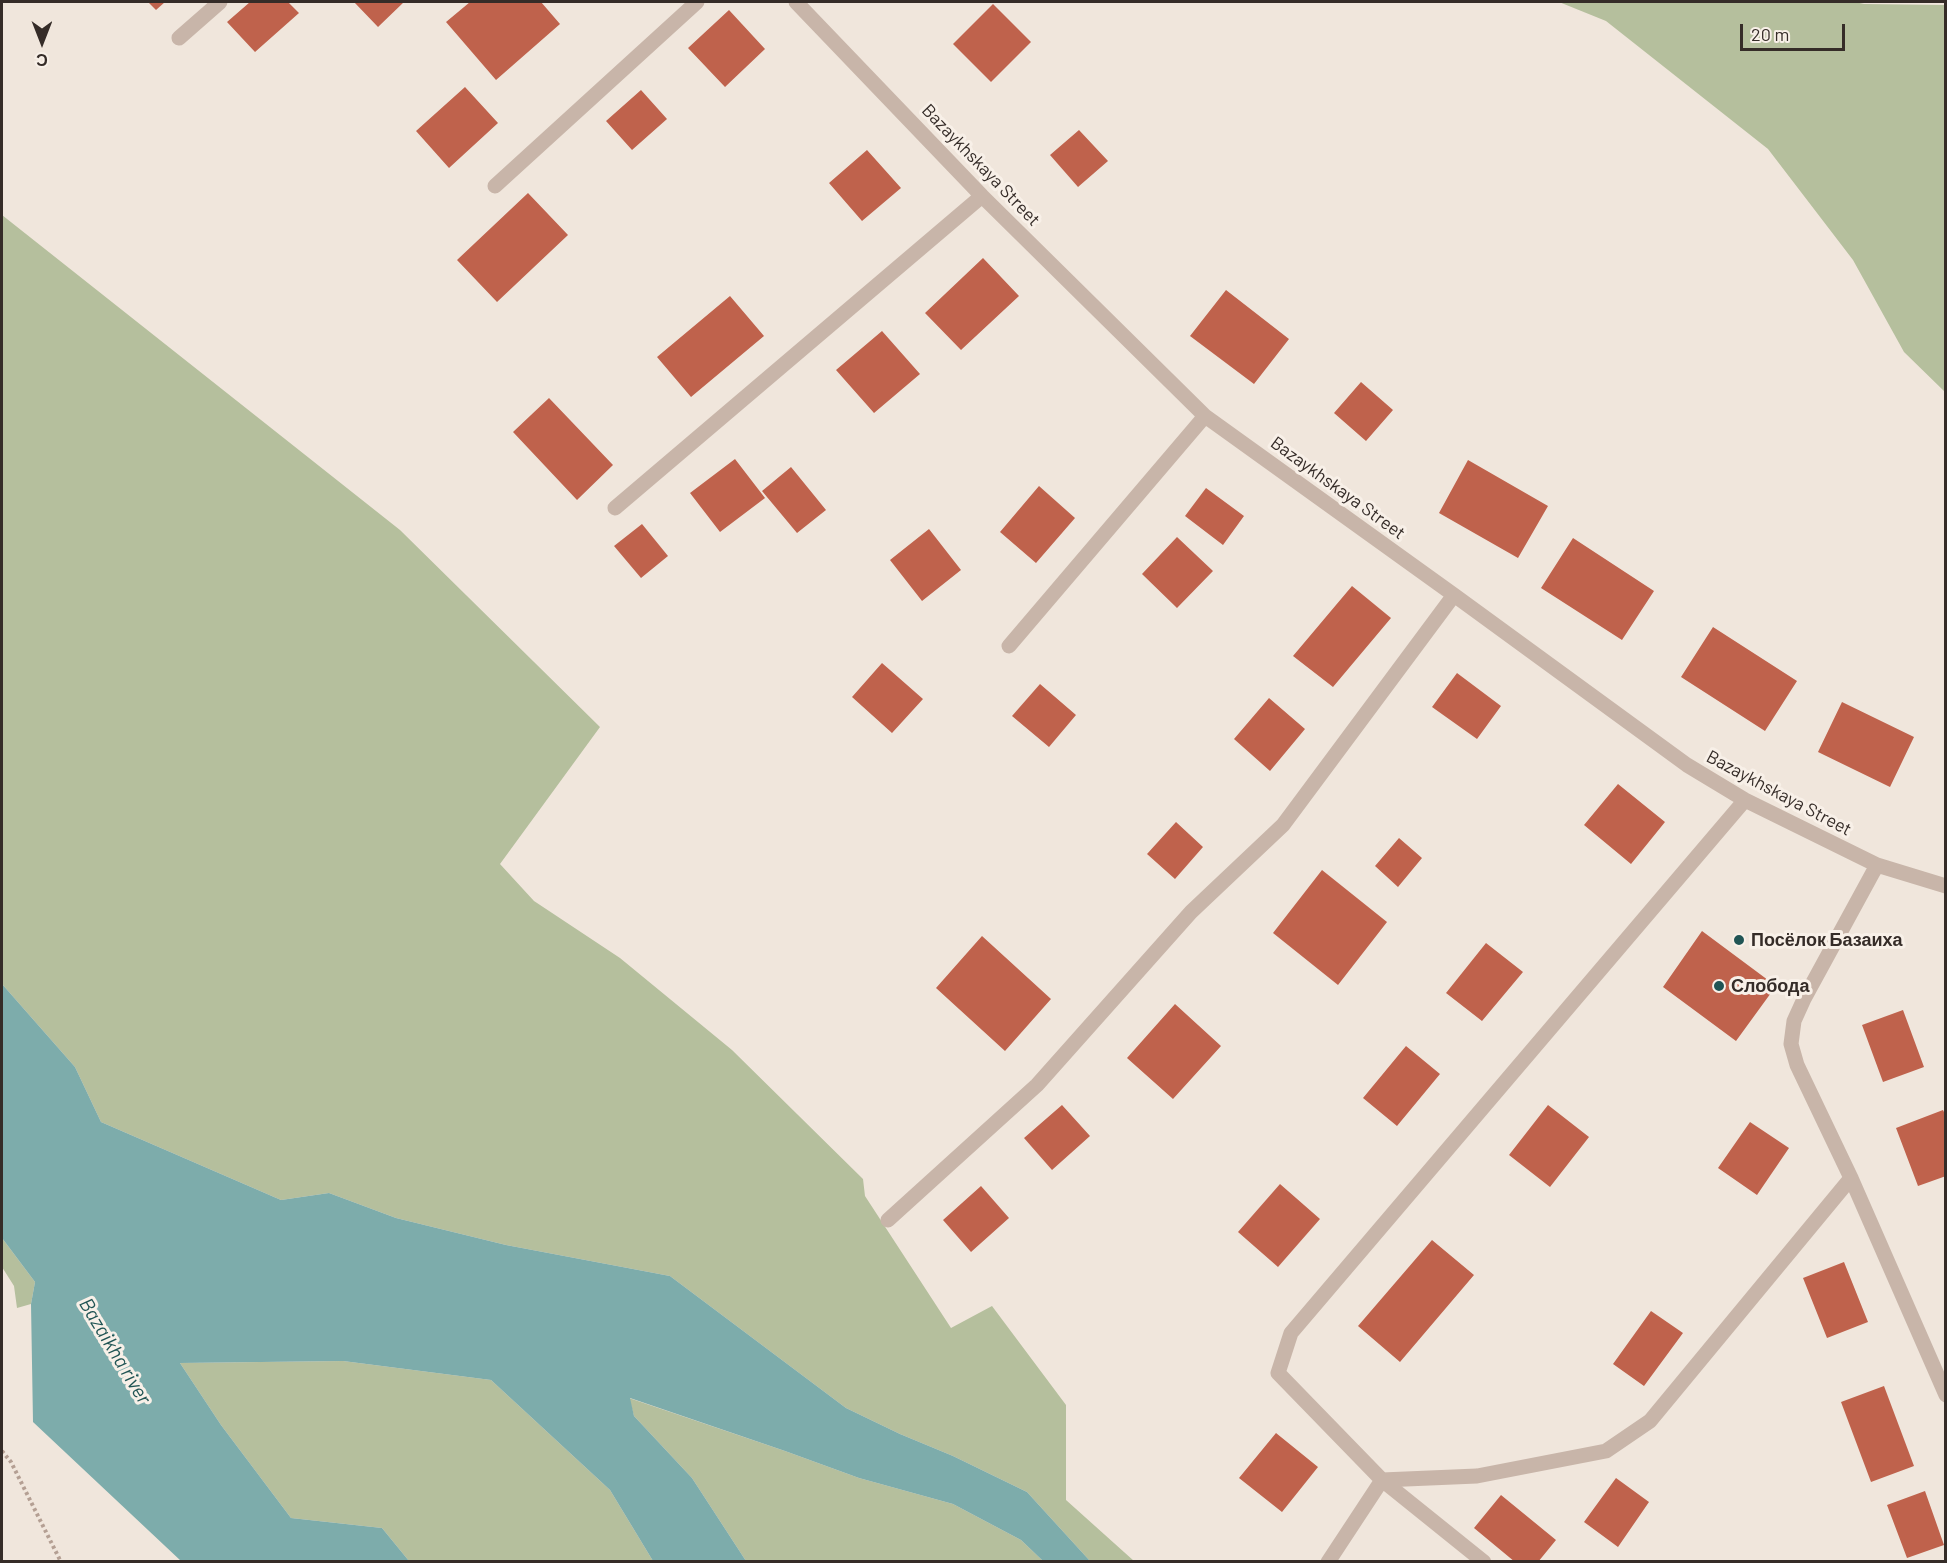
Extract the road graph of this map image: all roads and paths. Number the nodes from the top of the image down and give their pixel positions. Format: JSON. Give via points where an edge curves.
{"nodes":[{"id":1,"x":219,"y":2,"type":"edge"},
{"id":2,"x":697,"y":2,"type":"edge"},
{"id":3,"x":796,"y":2,"type":"edge"},
{"id":4,"x":179,"y":38,"type":"dead end"},
{"id":5,"x":495,"y":186,"type":"dead end"},
{"id":6,"x":982,"y":195,"type":"junction"},
{"id":7,"x":1205,"y":416,"type":"junction"},
{"id":8,"x":615,"y":508,"type":"dead end"},
{"id":9,"x":1454,"y":595,"type":"junction"},
{"id":10,"x":1009,"y":646,"type":"dead end"},
{"id":11,"x":1745,"y":800,"type":"junction"},
{"id":12,"x":1877,"y":866,"type":"junction"},
{"id":13,"x":1946,"y":886,"type":"edge"},
{"id":14,"x":1851,"y":1178,"type":"junction"},
{"id":15,"x":888,"y":1220,"type":"dead end"},
{"id":16,"x":1946,"y":1395,"type":"edge"},
{"id":17,"x":2,"y":1451,"type":"edge"},
{"id":18,"x":1382,"y":1480,"type":"junction"},
{"id":19,"x":61,"y":1562,"type":"edge"},
{"id":20,"x":1328,"y":1562,"type":"edge"},
{"id":21,"x":1484,"y":1562,"type":"edge"}],
"edges":[{"from":1,"to":4,"type":"street"},
{"from":2,"to":5,"type":"street"},
{"from":3,"to":6,"type":"street","name":"Bazaykhskaya Street"},
{"from":6,"to":7,"type":"street","name":"Bazaykhskaya Street"},
{"from":6,"to":8,"type":"street"},
{"from":7,"to":9,"type":"street","name":"Bazaykhskaya Street"},
{"from":7,"to":10,"type":"street"},
{"from":9,"to":11,"type":"street","name":"Bazaykhskaya Street","via":[[1687,765]]},
{"from":9,"to":15,"type":"street","via":[[1283,825],[1191,912],[1037,1085]]},
{"from":11,"to":12,"type":"street","name":"Bazaykhskaya Street"},
{"from":11,"to":18,"type":"street","via":[[1291,1333],[1278,1373]]},
{"from":12,"to":13,"type":"street","name":"Bazaykhskaya Street"},
{"from":12,"to":14,"type":"street","via":[[1804,999],[1794,1021],[1791,1044],[1797,1065]]},
{"from":14,"to":16,"type":"street"},
{"from":14,"to":18,"type":"street","via":[[1650,1421],[1606,1451],[1477,1476]]},
{"from":17,"to":19,"type":"path"},
{"from":18,"to":20,"type":"street"},
{"from":18,"to":21,"type":"street"}]}
